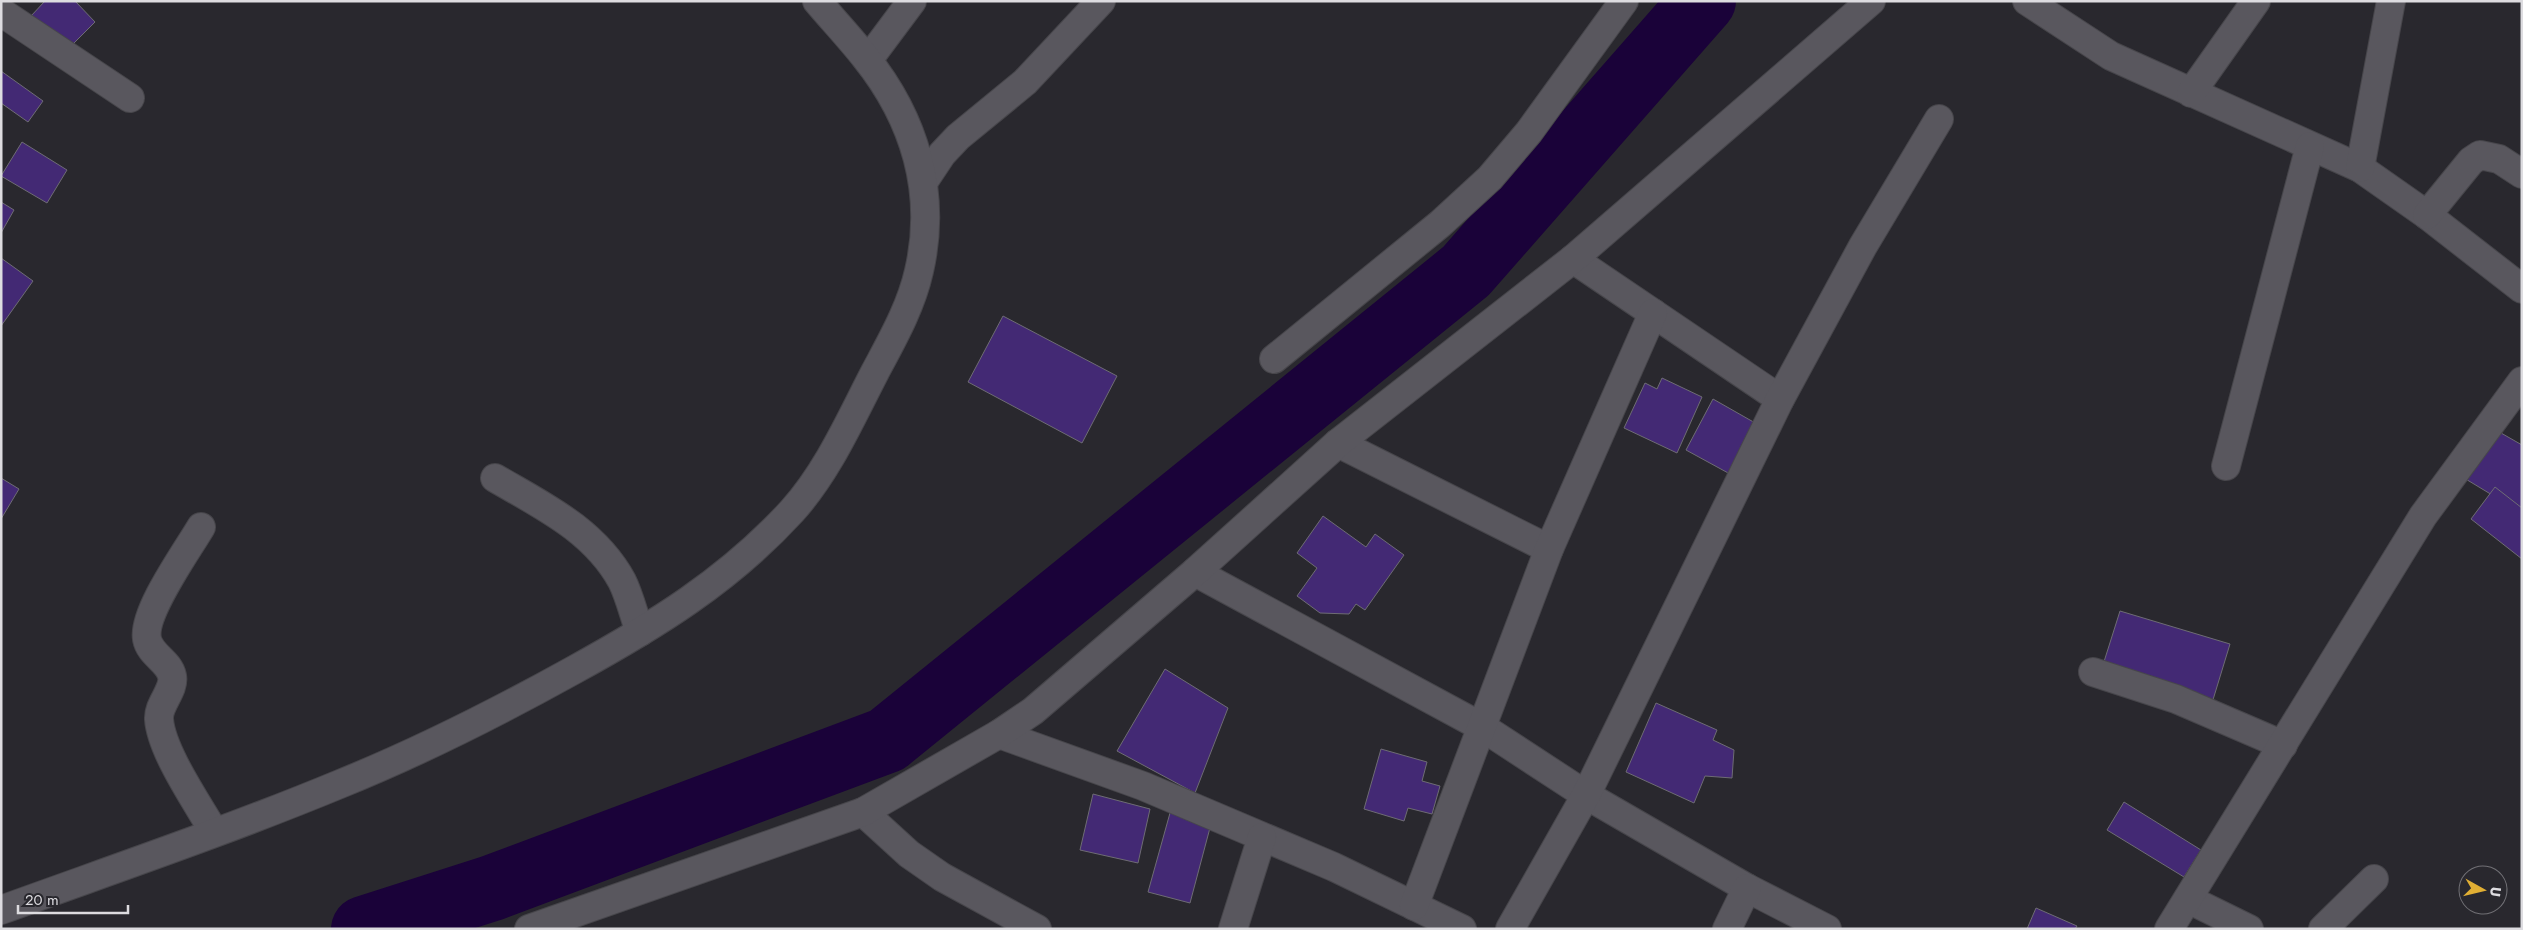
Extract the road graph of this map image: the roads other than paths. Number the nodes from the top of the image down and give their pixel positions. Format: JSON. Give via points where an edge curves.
{"nodes":[{"id":1,"x":817,"y":1,"type":"edge"},
{"id":2,"x":912,"y":1,"type":"edge"},
{"id":3,"x":1101,"y":1,"type":"edge"},
{"id":4,"x":1624,"y":1,"type":"edge"},
{"id":5,"x":1871,"y":1,"type":"edge"},
{"id":6,"x":2027,"y":1,"type":"edge"},
{"id":7,"x":2256,"y":1,"type":"edge"},
{"id":8,"x":2391,"y":1,"type":"edge"},
{"id":9,"x":1,"y":12,"type":"edge"},
{"id":10,"x":868,"y":60,"type":"junction"},
{"id":11,"x":2191,"y":93,"type":"junction"},
{"id":12,"x":130,"y":98,"type":"dead end"},
{"id":13,"x":1939,"y":119,"type":"dead end"},
{"id":14,"x":2310,"y":146,"type":"junction"},
{"id":15,"x":2360,"y":168,"type":"junction"},
{"id":16,"x":2522,"y":174,"type":"edge"},
{"id":17,"x":924,"y":180,"type":"junction"},
{"id":18,"x":2427,"y":215,"type":"junction"},
{"id":19,"x":1573,"y":259,"type":"junction"},
{"id":20,"x":2522,"y":288,"type":"edge"},
{"id":21,"x":1653,"y":313,"type":"junction"},
{"id":22,"x":1274,"y":360,"type":"dead end"},
{"id":23,"x":2522,"y":381,"type":"edge"},
{"id":24,"x":1780,"y":399,"type":"junction"},
{"id":25,"x":1338,"y":443,"type":"junction"},
{"id":26,"x":2226,"y":466,"type":"dead end"},
{"id":27,"x":495,"y":478,"type":"dead end"},
{"id":28,"x":201,"y":527,"type":"dead end"},
{"id":29,"x":1549,"y":549,"type":"junction"},
{"id":30,"x":1195,"y":572,"type":"junction"},
{"id":31,"x":640,"y":632,"type":"junction"},
{"id":32,"x":2093,"y":672,"type":"dead end"},
{"id":33,"x":1482,"y":727,"type":"junction"},
{"id":34,"x":998,"y":734,"type":"junction"},
{"id":35,"x":2283,"y":745,"type":"junction"},
{"id":36,"x":1586,"y":795,"type":"junction"},
{"id":37,"x":863,"y":812,"type":"junction"},
{"id":38,"x":214,"y":832,"type":"junction"},
{"id":39,"x":1262,"y":836,"type":"junction"},
{"id":40,"x":2374,"y":879,"type":"dead end"},
{"id":41,"x":1747,"y":888,"type":"junction"},
{"id":42,"x":2188,"y":899,"type":"junction"},
{"id":43,"x":1414,"y":906,"type":"junction"},
{"id":44,"x":1,"y":910,"type":"edge"},
{"id":45,"x":585,"y":920,"type":"edge"},
{"id":46,"x":529,"y":929,"type":"edge"},
{"id":47,"x":1037,"y":929,"type":"edge"},
{"id":48,"x":1233,"y":929,"type":"edge"},
{"id":49,"x":1462,"y":929,"type":"edge"},
{"id":50,"x":1510,"y":929,"type":"edge"},
{"id":51,"x":1727,"y":929,"type":"edge"},
{"id":52,"x":1827,"y":929,"type":"edge"},
{"id":53,"x":2169,"y":929,"type":"edge"},
{"id":54,"x":2249,"y":929,"type":"edge"},
{"id":55,"x":2323,"y":929,"type":"edge"}],
"edges":[{"from":1,"to":10,"type":"street"},
{"from":2,"to":10,"type":"street"},
{"from":3,"to":17,"type":"street","via":[[1025,82],[958,137]]},
{"from":4,"to":22,"type":"street","via":[[1529,132],[1490,178],[1440,224]]},
{"from":5,"to":19,"type":"street"},
{"from":6,"to":11,"type":"street","via":[[2111,56]]},
{"from":7,"to":11,"type":"street"},
{"from":8,"to":15,"type":"street"},
{"from":9,"to":12,"type":"street"},
{"from":10,"to":17,"type":"street","via":[[912,139]]},
{"from":11,"to":14,"type":"street"},
{"from":13,"to":24,"type":"street","via":[[1863,246]]},
{"from":14,"to":15,"type":"street"},
{"from":14,"to":26,"type":"street"},
{"from":15,"to":18,"type":"street"},
{"from":16,"to":18,"type":"street","via":[[2499,159],[2480,155],[2471,161]]},
{"from":17,"to":31,"type":"street","via":[[926,232],[919,273],[900,326],[826,466],[794,509],[752,552],[699,595]]},
{"from":18,"to":20,"type":"street"},
{"from":19,"to":21,"type":"street"},
{"from":19,"to":25,"type":"street"},
{"from":21,"to":24,"type":"street"},
{"from":21,"to":29,"type":"street"},
{"from":23,"to":35,"type":"street","via":[[2423,516]]},
{"from":24,"to":36,"type":"street"},
{"from":25,"to":29,"type":"street"},
{"from":25,"to":30,"type":"street"},
{"from":27,"to":31,"type":"street","via":[[564,518],[604,554],[622,582]]},
{"from":28,"to":38,"type":"street","via":[[155,604],[148,621],[147,638],[152,651],[172,677],[160,709],[163,734]]},
{"from":29,"to":33,"type":"street"},
{"from":30,"to":33,"type":"street"},
{"from":30,"to":34,"type":"street","via":[[1033,711]]},
{"from":31,"to":38,"type":"street","via":[[504,708],[343,783]]},
{"from":32,"to":35,"type":"street","via":[[2176,699]]},
{"from":33,"to":36,"type":"street"},
{"from":33,"to":43,"type":"street"},
{"from":34,"to":37,"type":"street"},
{"from":34,"to":39,"type":"street","via":[[1143,786]]},
{"from":35,"to":42,"type":"street"},
{"from":36,"to":41,"type":"street"},
{"from":36,"to":50,"type":"street"},
{"from":37,"to":45,"type":"street"},
{"from":37,"to":47,"type":"street","via":[[909,854],[942,877]]},
{"from":38,"to":44,"type":"street"},
{"from":39,"to":43,"type":"street"},
{"from":39,"to":48,"type":"street"},
{"from":40,"to":55,"type":"street"},
{"from":41,"to":51,"type":"street"},
{"from":41,"to":52,"type":"street"},
{"from":42,"to":53,"type":"street"},
{"from":42,"to":54,"type":"street"},
{"from":43,"to":49,"type":"street"},
{"from":45,"to":46,"type":"street"}]}
